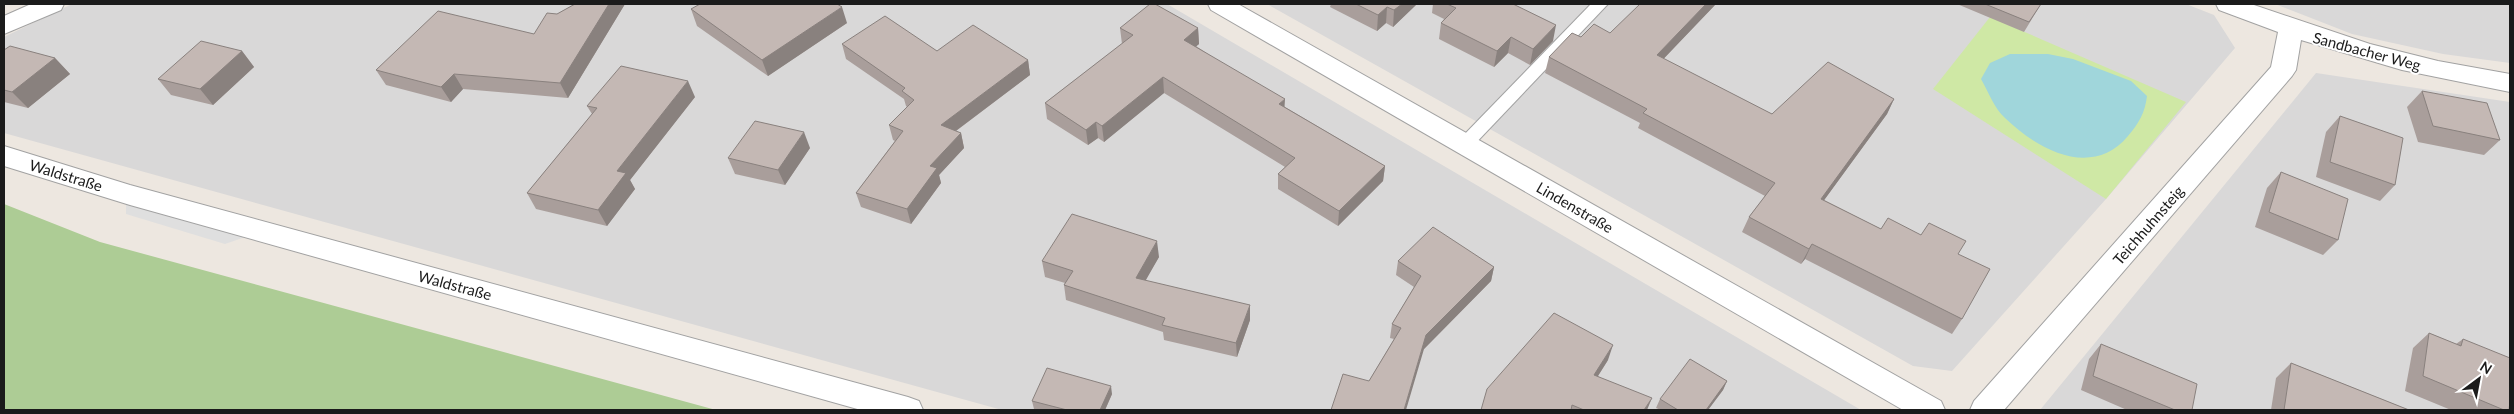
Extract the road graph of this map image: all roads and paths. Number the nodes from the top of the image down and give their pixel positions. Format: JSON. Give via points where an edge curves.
{"nodes":[{"id":1,"x":52,"y":4,"type":"edge"},
{"id":2,"x":1220,"y":4,"type":"edge"},
{"id":3,"x":1600,"y":4,"type":"edge"},
{"id":4,"x":2228,"y":4,"type":"edge"},
{"id":5,"x":4,"y":26,"type":"edge"},
{"id":6,"x":2291,"y":30,"type":"junction"},
{"id":7,"x":2510,"y":83,"type":"edge"},
{"id":8,"x":1465,"y":144,"type":"junction"},
{"id":9,"x":4,"y":156,"type":"edge"},
{"id":10,"x":908,"y":410,"type":"edge"},
{"id":11,"x":1930,"y":410,"type":"edge"},
{"id":12,"x":1985,"y":410,"type":"edge"}],
"edges":[{"from":1,"to":5,"type":"street"},
{"from":2,"to":8,"type":"street","name":"Lindenstraße"},
{"from":3,"to":8,"type":"lane"},
{"from":4,"to":6,"type":"street","name":"Sandbacher Weg"},
{"from":6,"to":7,"type":"street","name":"Sandbacher Weg","via":[[2470,78]]},
{"from":6,"to":12,"type":"street","name":"Teichhuhnsteig","via":[[2283,70]]},
{"from":8,"to":11,"type":"street","name":"Lindenstraße"},
{"from":9,"to":10,"type":"street","name":"Waldstraße","via":[[130,195]]}]}
